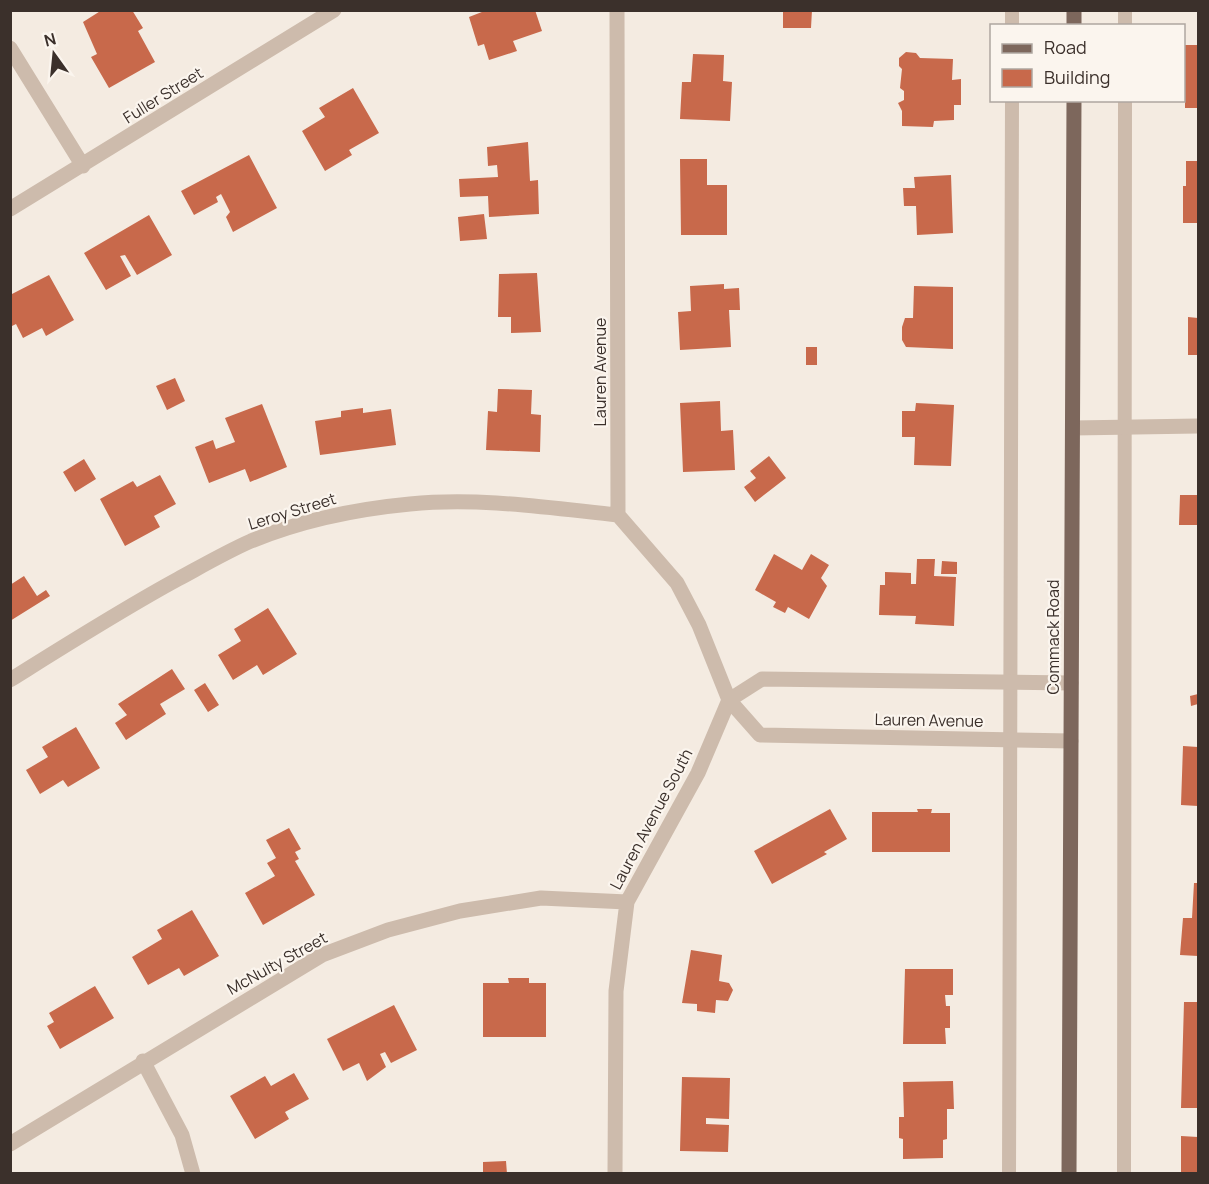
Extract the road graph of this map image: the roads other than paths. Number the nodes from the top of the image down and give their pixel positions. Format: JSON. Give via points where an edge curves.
{"nodes":[{"id":1,"x":334,"y":10,"type":"edge"},
{"id":2,"x":617,"y":10,"type":"edge"},
{"id":3,"x":10,"y":48,"type":"edge"},
{"id":4,"x":1012,"y":102,"type":"edge"},
{"id":5,"x":1074,"y":102,"type":"edge"},
{"id":6,"x":1125,"y":102,"type":"edge"},
{"id":7,"x":83,"y":166,"type":"junction"},
{"id":8,"x":10,"y":209,"type":"edge"},
{"id":9,"x":1198,"y":426,"type":"edge"},
{"id":10,"x":1126,"y":427,"type":"junction"},
{"id":11,"x":1073,"y":428,"type":"junction"},
{"id":12,"x":618,"y":516,"type":"junction"},
{"id":13,"x":10,"y":680,"type":"edge"},
{"id":14,"x":1009,"y":682,"type":"junction"},
{"id":15,"x":1071,"y":683,"type":"junction"},
{"id":16,"x":729,"y":700,"type":"junction"},
{"id":17,"x":1009,"y":740,"type":"junction"},
{"id":18,"x":1071,"y":741,"type":"junction"},
{"id":19,"x":627,"y":902,"type":"junction"},
{"id":20,"x":143,"y":1061,"type":"junction"},
{"id":21,"x":10,"y":1144,"type":"edge"},
{"id":22,"x":193,"y":1173,"type":"edge"},
{"id":23,"x":615,"y":1173,"type":"edge"},
{"id":24,"x":1009,"y":1173,"type":"edge"},
{"id":25,"x":1069,"y":1173,"type":"edge"},
{"id":26,"x":1124,"y":1173,"type":"edge"}],
"edges":[{"from":1,"to":7,"type":"street","name":"Fuller Street"},
{"from":2,"to":12,"type":"street","name":"Lauren Avenue"},
{"from":3,"to":7,"type":"street"},
{"from":4,"to":14,"type":"lane"},
{"from":5,"to":11,"type":"main road","name":"Commack Road"},
{"from":6,"to":10,"type":"lane"},
{"from":7,"to":8,"type":"street","name":"Fuller Street"},
{"from":9,"to":10,"type":"street"},
{"from":10,"to":11,"type":"street"},
{"from":10,"to":26,"type":"lane"},
{"from":11,"to":15,"type":"main road","name":"Commack Road"},
{"from":12,"to":13,"type":"street","name":"Leroy Street","via":[[472,502],[410,504],[306,523],[251,541],[196,569],[113,615]]},
{"from":12,"to":16,"type":"street","name":"Lauren Avenue","via":[[677,583]]},
{"from":14,"to":15,"type":"street"},
{"from":14,"to":16,"type":"street","via":[[762,679]]},
{"from":14,"to":17,"type":"lane"},
{"from":15,"to":18,"type":"main road","name":"Commack Road"},
{"from":16,"to":17,"type":"street","name":"Lauren Avenue","via":[[760,735]]},
{"from":16,"to":19,"type":"street","name":"Lauren Avenue South","via":[[698,773]]},
{"from":17,"to":18,"type":"street","name":"Lauren Avenue"},
{"from":17,"to":24,"type":"lane"},
{"from":18,"to":25,"type":"main road","name":"Commack Road"},
{"from":19,"to":20,"type":"street","name":"McNulty Street","via":[[541,898],[460,911],[388,930],[322,955]]},
{"from":19,"to":23,"type":"street","name":"Lauren Avenue South","via":[[616,991]]},
{"from":20,"to":21,"type":"street","name":"McNulty Street"},
{"from":20,"to":22,"type":"street","via":[[182,1135]]}]}
